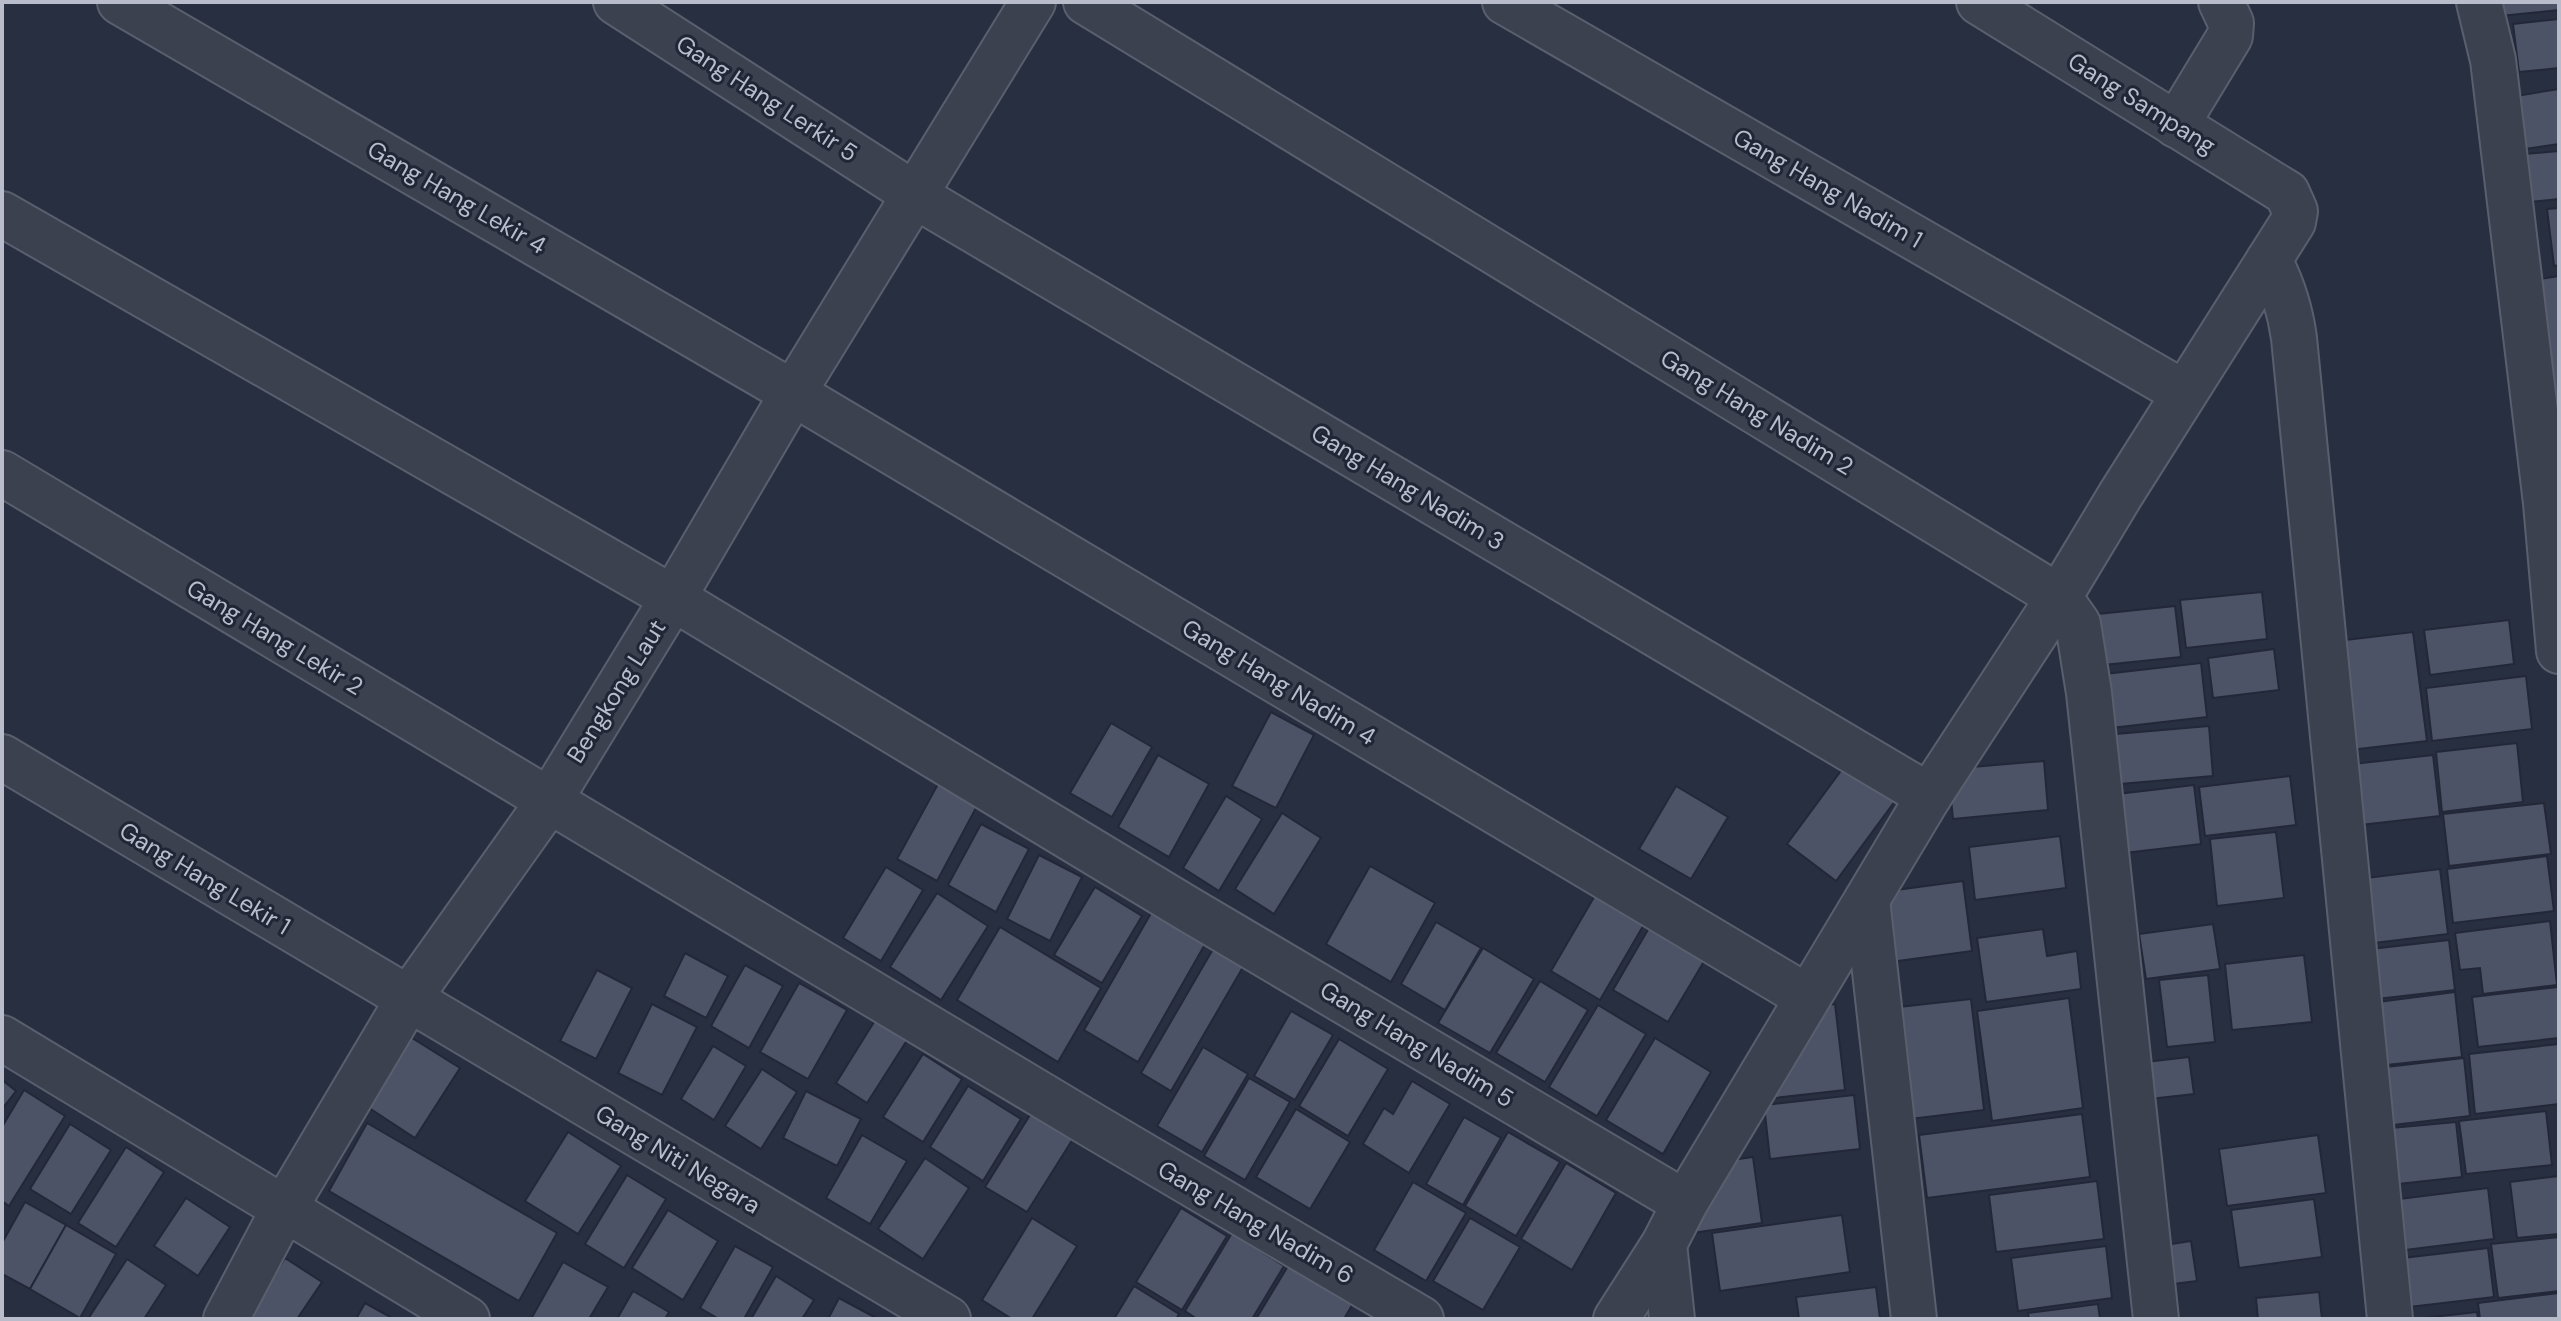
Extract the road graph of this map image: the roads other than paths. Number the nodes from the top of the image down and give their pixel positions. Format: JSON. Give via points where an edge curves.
{"nodes":[{"id":1,"x":120,"y":2,"type":"edge"},
{"id":2,"x":616,"y":2,"type":"edge"},
{"id":3,"x":1033,"y":2,"type":"edge"},
{"id":4,"x":1086,"y":2,"type":"edge"},
{"id":5,"x":1505,"y":2,"type":"edge"},
{"id":6,"x":1979,"y":2,"type":"edge"},
{"id":7,"x":2221,"y":2,"type":"edge"},
{"id":8,"x":2479,"y":2,"type":"edge"},
{"id":9,"x":2176,"y":125,"type":"junction"},
{"id":10,"x":916,"y":196,"type":"junction"},
{"id":11,"x":2,"y":214,"type":"edge"},
{"id":12,"x":2269,"y":260,"type":"junction"},
{"id":13,"x":2167,"y":384,"type":"junction"},
{"id":14,"x":793,"y":393,"type":"junction"},
{"id":15,"x":2,"y":473,"type":"edge"},
{"id":16,"x":2044,"y":588,"type":"junction"},
{"id":17,"x":673,"y":598,"type":"junction"},
{"id":18,"x":2559,"y":651,"type":"edge"},
{"id":19,"x":2,"y":757,"type":"edge"},
{"id":20,"x":1915,"y":787,"type":"junction"},
{"id":21,"x":549,"y":801,"type":"junction"},
{"id":22,"x":1867,"y":900,"type":"junction"},
{"id":23,"x":1807,"y":997,"type":"junction"},
{"id":24,"x":409,"y":998,"type":"junction"},
{"id":25,"x":2,"y":1038,"type":"edge"},
{"id":26,"x":1090,"y":1124,"type":"joint"},
{"id":27,"x":1685,"y":1203,"type":"junction"},
{"id":28,"x":285,"y":1207,"type":"junction"},
{"id":29,"x":1664,"y":1244,"type":"junction"},
{"id":30,"x":226,"y":1319,"type":"edge"},
{"id":31,"x":467,"y":1319,"type":"edge"},
{"id":32,"x":948,"y":1319,"type":"edge"},
{"id":33,"x":1421,"y":1319,"type":"edge"},
{"id":34,"x":1616,"y":1319,"type":"edge"},
{"id":35,"x":1672,"y":1319,"type":"edge"},
{"id":36,"x":1914,"y":1319,"type":"edge"},
{"id":37,"x":2156,"y":1319,"type":"edge"},
{"id":38,"x":2390,"y":1319,"type":"edge"}],
"edges":[{"from":1,"to":14,"type":"street","name":"Gang Hang Lekir 4"},
{"from":2,"to":10,"type":"street","name":"Gang Hang Lerkir 5"},
{"from":3,"to":10,"type":"street","name":"Bengkong Laut"},
{"from":4,"to":16,"type":"street","name":"Gang Hang Nadim 2"},
{"from":5,"to":13,"type":"street","name":"Gang Hang Nadim 1"},
{"from":6,"to":9,"type":"street","name":"Gang Sampang"},
{"from":7,"to":9,"type":"street","via":[[2231,23],[2230,36]]},
{"from":8,"to":18,"type":"street","via":[[2500,115]]},
{"from":9,"to":12,"type":"street","name":"Gang Sampang","via":[[2287,193],[2295,211],[2293,222]]},
{"from":10,"to":14,"type":"street","name":"Bengkong Laut"},
{"from":10,"to":20,"type":"street","name":"Gang Hang Nadim 3"},
{"from":11,"to":17,"type":"street","name":"Gang Hang Nadim 5"},
{"from":12,"to":13,"type":"street"},
{"from":12,"to":38,"type":"street","via":[[2290,309],[2294,338]]},
{"from":13,"to":16,"type":"street"},
{"from":14,"to":17,"type":"street","name":"Bengkong Laut"},
{"from":14,"to":23,"type":"street","name":"Gang Hang Nadim 4"},
{"from":15,"to":21,"type":"street","name":"Gang Hang Lekir 2"},
{"from":16,"to":20,"type":"street"},
{"from":16,"to":37,"type":"street","via":[[2078,624],[2089,693]]},
{"from":17,"to":21,"type":"street","name":"Bengkong Laut"},
{"from":17,"to":27,"type":"street","name":"Gang Hang Nadim 5"},
{"from":19,"to":24,"type":"street","name":"Gang Hang Lekir 1"},
{"from":20,"to":22,"type":"street"},
{"from":21,"to":24,"type":"street","name":"Bengkong Laut"},
{"from":21,"to":26,"type":"street","name":"Gang Hang Lekir 2"},
{"from":22,"to":23,"type":"street"},
{"from":22,"to":36,"type":"street"},
{"from":23,"to":27,"type":"street"},
{"from":24,"to":28,"type":"street","name":"Bengkong Laut"},
{"from":24,"to":32,"type":"street","name":"Gang Niti Negara"},
{"from":25,"to":28,"type":"street"},
{"from":26,"to":33,"type":"street","name":"Gang Hang Nadim 6"},
{"from":27,"to":29,"type":"street"},
{"from":28,"to":30,"type":"street","name":"Bengkong Laut"},
{"from":28,"to":31,"type":"street"},
{"from":29,"to":34,"type":"street"},
{"from":29,"to":35,"type":"street"}]}
